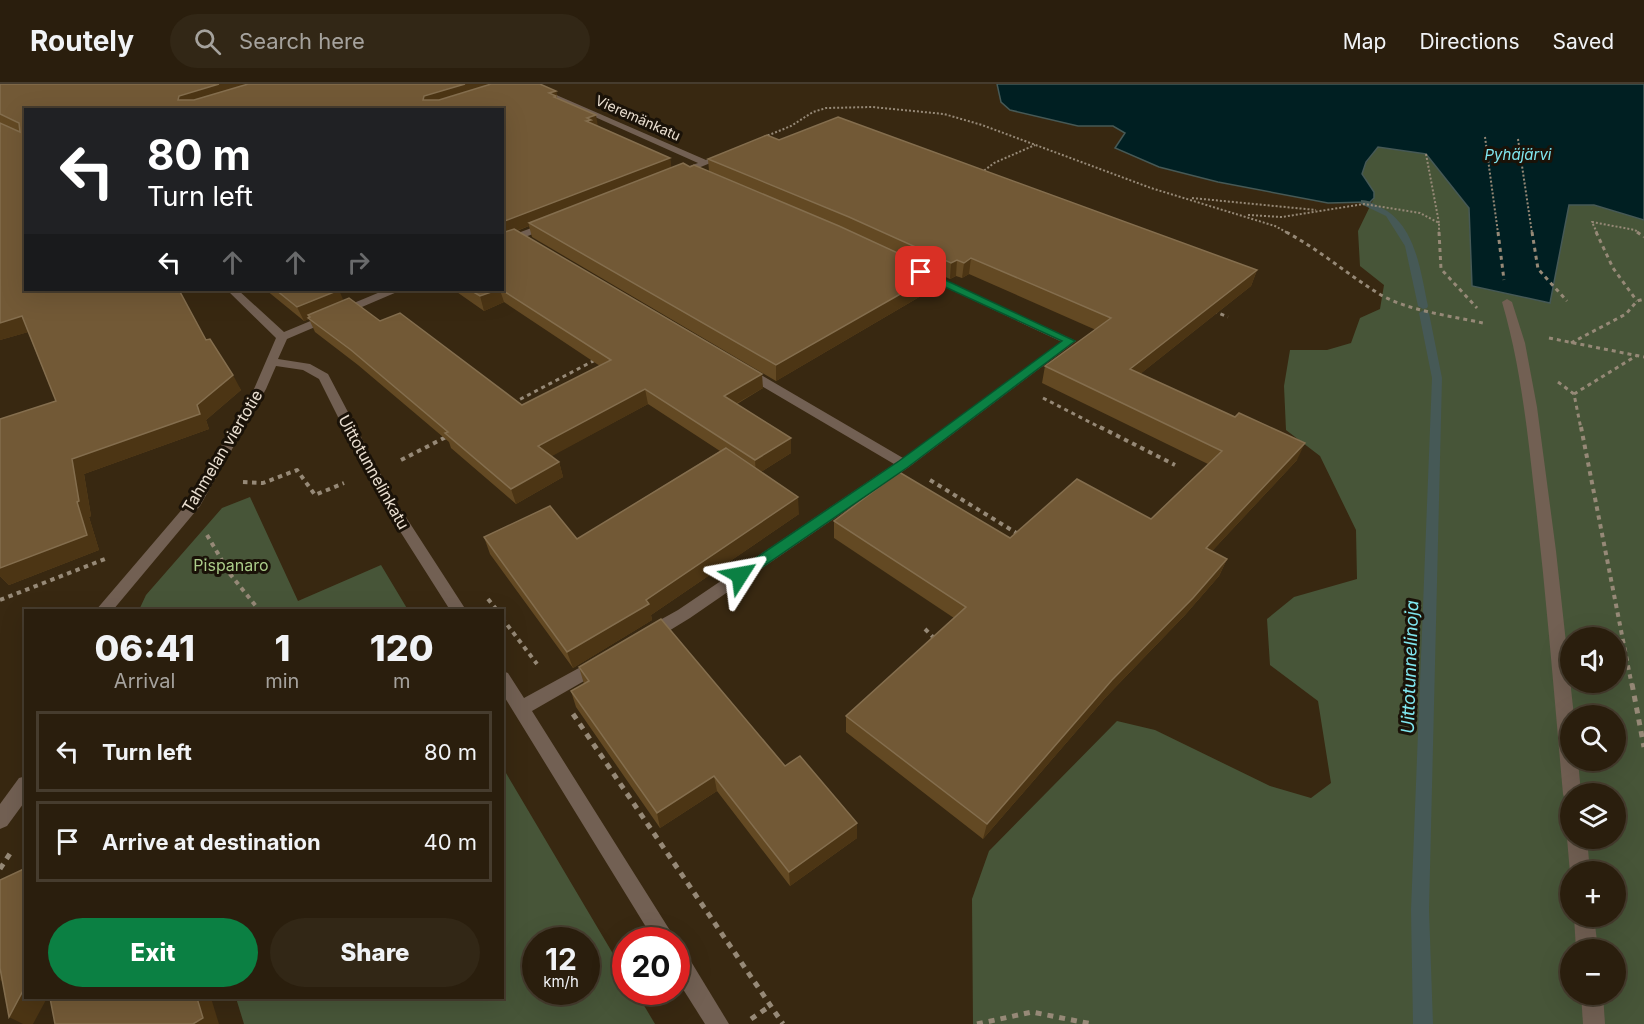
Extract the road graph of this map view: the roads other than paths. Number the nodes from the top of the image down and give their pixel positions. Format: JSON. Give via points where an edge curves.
{"nodes":[{"id":1,"x":525,"y":84,"type":"edge"},
{"id":2,"x":732,"y":153,"type":"edge"},
{"id":3,"x":706,"y":163,"type":"junction"},
{"id":4,"x":666,"y":178,"type":"edge"},
{"id":5,"x":562,"y":219,"type":"edge"},
{"id":6,"x":504,"y":243,"type":"edge"},
{"id":7,"x":910,"y":267,"type":"edge"},
{"id":8,"x":232,"y":291,"type":"edge"},
{"id":9,"x":391,"y":291,"type":"edge"},
{"id":10,"x":1507,"y":302,"type":"road end"},
{"id":11,"x":282,"y":337,"type":"junction"},
{"id":12,"x":272,"y":362,"type":"junction"},
{"id":13,"x":736,"y":366,"type":"edge"},
{"id":14,"x":904,"y":464,"type":"junction"},
{"id":15,"x":105,"y":609,"type":"edge"},
{"id":16,"x":457,"y":609,"type":"edge"},
{"id":17,"x":635,"y":643,"type":"edge"},
{"id":18,"x":615,"y":654,"type":"edge"},
{"id":19,"x":504,"y":681,"type":"edge"},
{"id":20,"x":522,"y":708,"type":"junction"},
{"id":21,"x":1571,"y":783,"type":"edge"},
{"id":22,"x":24,"y":787,"type":"edge"},
{"id":23,"x":0,"y":820,"type":"edge"},
{"id":24,"x":658,"y":927,"type":"edge"},
{"id":25,"x":690,"y":980,"type":"edge"},
{"id":26,"x":1593,"y":1005,"type":"edge"},
{"id":27,"x":718,"y":1024,"type":"edge"},
{"id":28,"x":1594,"y":1024,"type":"edge"}],
"edges":[{"from":1,"to":3,"type":"street","name":"Vieremänkatu"},
{"from":2,"to":3,"type":"street"},
{"from":3,"to":4,"type":"street","via":[[693,172]]},
{"from":5,"to":6,"type":"street","via":[[523,239]]},
{"from":7,"to":14,"type":"street","via":[[1070,341]]},
{"from":8,"to":11,"type":"street"},
{"from":9,"to":11,"type":"street"},
{"from":10,"to":21,"type":"street","via":[[1517,331],[1528,391],[1547,530]]},
{"from":11,"to":12,"type":"street","name":"Tahmelan viertotie"},
{"from":12,"to":15,"type":"street","name":"Tahmelan viertotie","via":[[195,504]]},
{"from":12,"to":16,"type":"street","name":"Uittotunnelinkatu","via":[[306,367],[324,377],[384,495]]},
{"from":13,"to":14,"type":"street"},
{"from":14,"to":17,"type":"street","via":[[684,614]]},
{"from":18,"to":20,"type":"street"},
{"from":19,"to":20,"type":"street"},
{"from":20,"to":24,"type":"street"},
{"from":22,"to":23,"type":"street"},
{"from":25,"to":27,"type":"street"},
{"from":26,"to":28,"type":"street"}]}
